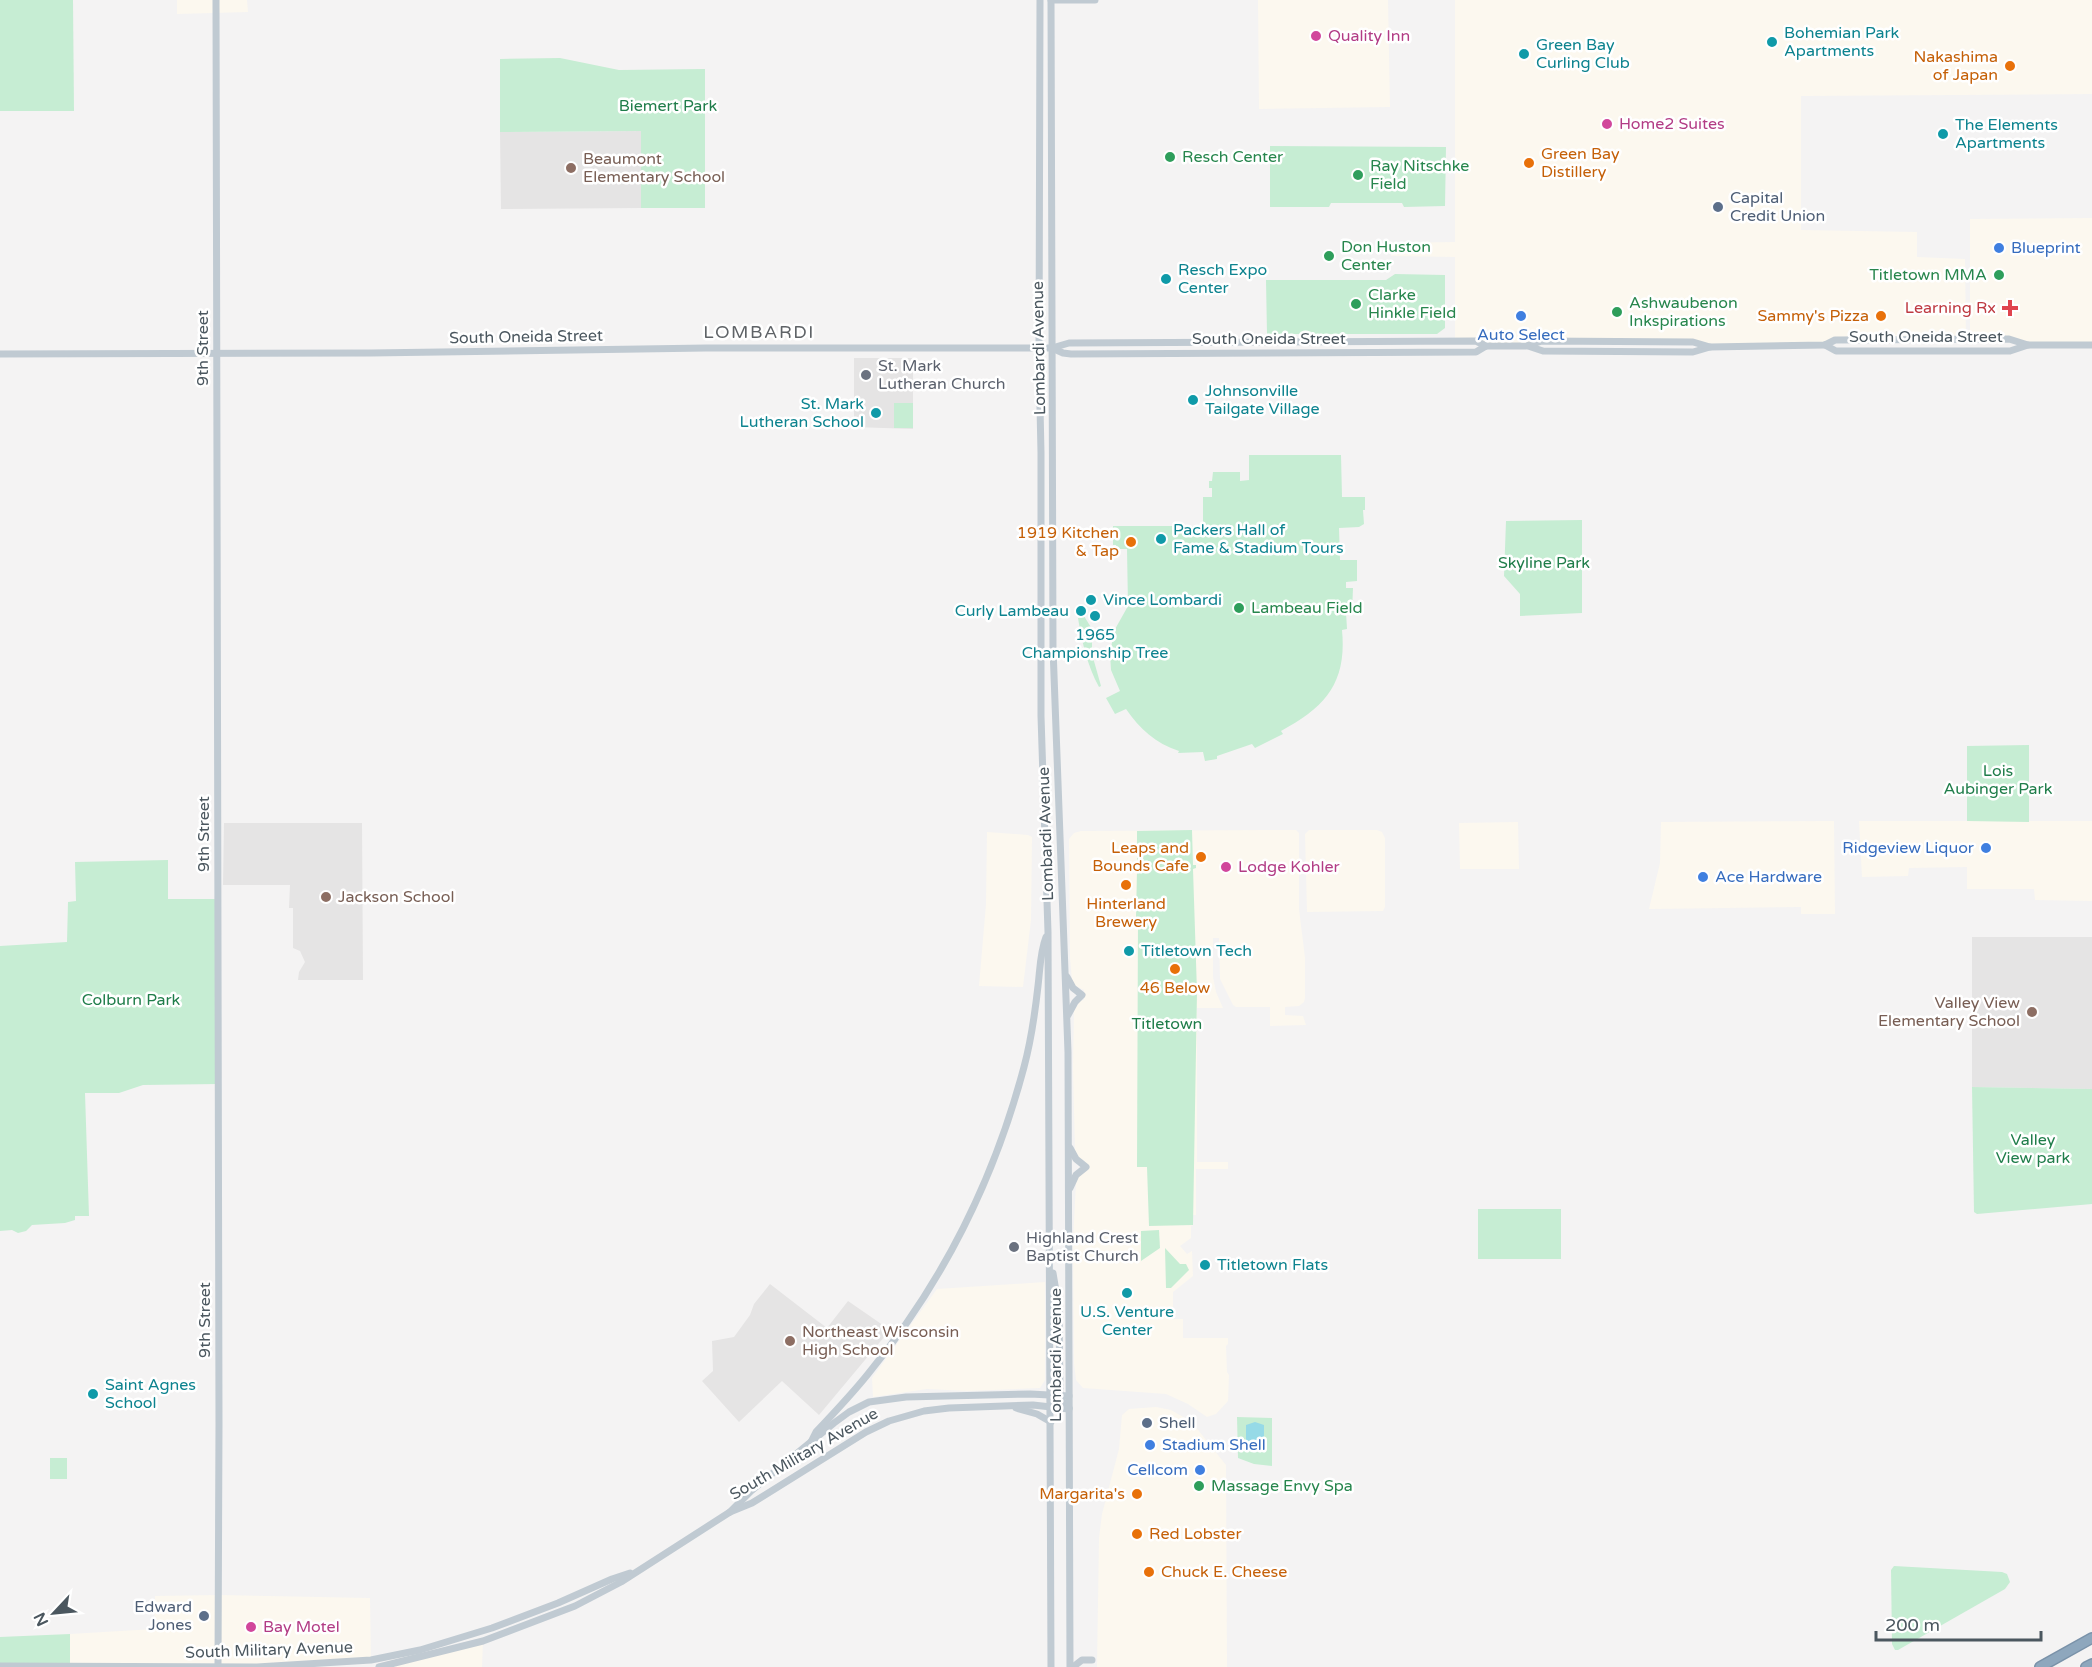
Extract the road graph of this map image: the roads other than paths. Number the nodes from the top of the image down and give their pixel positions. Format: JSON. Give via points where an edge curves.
{"nodes":[{"id":1,"x":216,"y":0,"type":"edge"},
{"id":2,"x":1040,"y":0,"type":"edge"},
{"id":3,"x":1051,"y":0,"type":"edge"},
{"id":4,"x":1095,"y":0,"type":"edge"},
{"id":5,"x":2092,"y":345,"type":"edge"},
{"id":6,"x":1486,"y":346,"type":"junction"},
{"id":7,"x":1039,"y":348,"type":"junction"},
{"id":8,"x":1052,"y":348,"type":"junction"},
{"id":9,"x":216,"y":352,"type":"junction"},
{"id":10,"x":0,"y":354,"type":"edge"},
{"id":11,"x":1048,"y":932,"type":"junction"},
{"id":12,"x":1065,"y":972,"type":"junction"},
{"id":13,"x":1067,"y":1017,"type":"junction"},
{"id":14,"x":1068,"y":1140,"type":"junction"},
{"id":15,"x":1069,"y":1191,"type":"junction"},
{"id":16,"x":1050,"y":1265,"type":"junction"},
{"id":17,"x":1051,"y":1395,"type":"junction"},
{"id":18,"x":1060,"y":1395,"type":"junction"},
{"id":19,"x":1069,"y":1396,"type":"junction"},
{"id":20,"x":1011,"y":1406,"type":"junction"},
{"id":21,"x":1051,"y":1406,"type":"junction"},
{"id":22,"x":1070,"y":1409,"type":"junction"},
{"id":23,"x":1051,"y":1422,"type":"junction"},
{"id":24,"x":811,"y":1442,"type":"junction"},
{"id":25,"x":730,"y":1512,"type":"junction"},
{"id":26,"x":633,"y":1573,"type":"junction"},
{"id":27,"x":2092,"y":1638,"type":"edge"},
{"id":28,"x":1070,"y":1648,"type":"junction"},
{"id":29,"x":1082,"y":1660,"type":"junction"},
{"id":30,"x":1092,"y":1660,"type":"dead end"},
{"id":31,"x":2092,"y":1664,"type":"edge"},
{"id":32,"x":0,"y":1666,"type":"edge"},
{"id":33,"x":218,"y":1666,"type":"edge"},
{"id":34,"x":379,"y":1667,"type":"edge"},
{"id":35,"x":1052,"y":1667,"type":"edge"},
{"id":36,"x":1071,"y":1667,"type":"edge"},
{"id":37,"x":2040,"y":1667,"type":"edge"},
{"id":38,"x":2086,"y":1667,"type":"edge"}],
"edges":[{"from":1,"to":9,"type":"main road","name":"9th Street"},
{"from":2,"to":7,"type":"main road","name":"Lombardi Avenue"},
{"from":3,"to":4,"type":"main road"},
{"from":3,"to":8,"type":"main road","name":"Lombardi Avenue"},
{"from":5,"to":6,"type":"main road","name":"South Oneida Street","via":[[2028,345],[2009,339],[1835,340],[1825,345],[1710,347],[1693,352],[1543,351],[1526,346]]},
{"from":6,"to":8,"type":"main road","name":"South Oneida Street","via":[[1476,341],[1410,341],[1069,343]]},
{"from":6,"to":8,"type":"main road","name":"South Oneida Street","via":[[1476,352],[1089,354]]},
{"from":7,"to":8,"type":"main road","name":"South Oneida Street"},
{"from":7,"to":9,"type":"main road","name":"South Oneida Street"},
{"from":7,"to":11,"type":"main road","name":"Lombardi Avenue","via":[[1041,716]]},
{"from":8,"to":12,"type":"main road","name":"Lombardi Avenue","via":[[1053,657]]},
{"from":9,"to":10,"type":"main road","name":"South Oneida Street"},
{"from":9,"to":33,"type":"main road","name":"9th Street"},
{"from":11,"to":16,"type":"main road","name":"Lombardi Avenue"},
{"from":11,"to":24,"type":"main road","via":[[1024,1066],[1003,1134],[969,1217],[914,1313]]},
{"from":12,"to":13,"type":"main road","name":"Lombardi Avenue"},
{"from":12,"to":13,"type":"main road","via":[[1072,987],[1082,995]]},
{"from":13,"to":14,"type":"main road","name":"Lombardi Avenue"},
{"from":14,"to":15,"type":"main road","name":"Lombardi Avenue"},
{"from":14,"to":15,"type":"main road","via":[[1074,1157],[1086,1167],[1076,1175]]},
{"from":15,"to":19,"type":"main road","name":"Lombardi Avenue"},
{"from":16,"to":17,"type":"main road","name":"Lombardi Avenue"},
{"from":16,"to":18,"type":"main road","via":[[1059,1309]]},
{"from":17,"to":18,"type":"main road","name":"South Military Avenue"},
{"from":17,"to":21,"type":"main road","name":"Lombardi Avenue"},
{"from":17,"to":24,"type":"main road","name":"South Military Avenue","via":[[881,1399],[849,1412]]},
{"from":18,"to":19,"type":"main road","name":"South Military Avenue"},
{"from":18,"to":22,"type":"main road"},
{"from":19,"to":22,"type":"main road","name":"Lombardi Avenue"},
{"from":20,"to":21,"type":"main road","name":"South Military Avenue"},
{"from":20,"to":23,"type":"main road"},
{"from":20,"to":25,"type":"main road","name":"South Military Avenue","via":[[940,1408],[892,1420],[752,1503]]},
{"from":21,"to":22,"type":"main road","name":"South Military Avenue"},
{"from":21,"to":23,"type":"main road","name":"Lombardi Avenue"},
{"from":22,"to":28,"type":"main road","name":"Lombardi Avenue"},
{"from":23,"to":35,"type":"main road","name":"Lombardi Avenue"},
{"from":24,"to":25,"type":"main road","name":"South Military Avenue"},
{"from":25,"to":26,"type":"main road","name":"South Military Avenue"},
{"from":26,"to":33,"type":"main road","name":"South Military Avenue","via":[[492,1628],[400,1655],[319,1664]]},
{"from":26,"to":34,"type":"main road","name":"South Military Avenue","via":[[580,1604],[516,1630],[454,1650]]},
{"from":27,"to":37,"type":"highway"},
{"from":28,"to":29,"type":"main road"},
{"from":28,"to":36,"type":"main road","name":"Lombardi Avenue"},
{"from":29,"to":30,"type":"main road"},
{"from":29,"to":36,"type":"main road"},
{"from":31,"to":38,"type":"highway"},
{"from":32,"to":33,"type":"main road","name":"South Military Avenue"}]}
